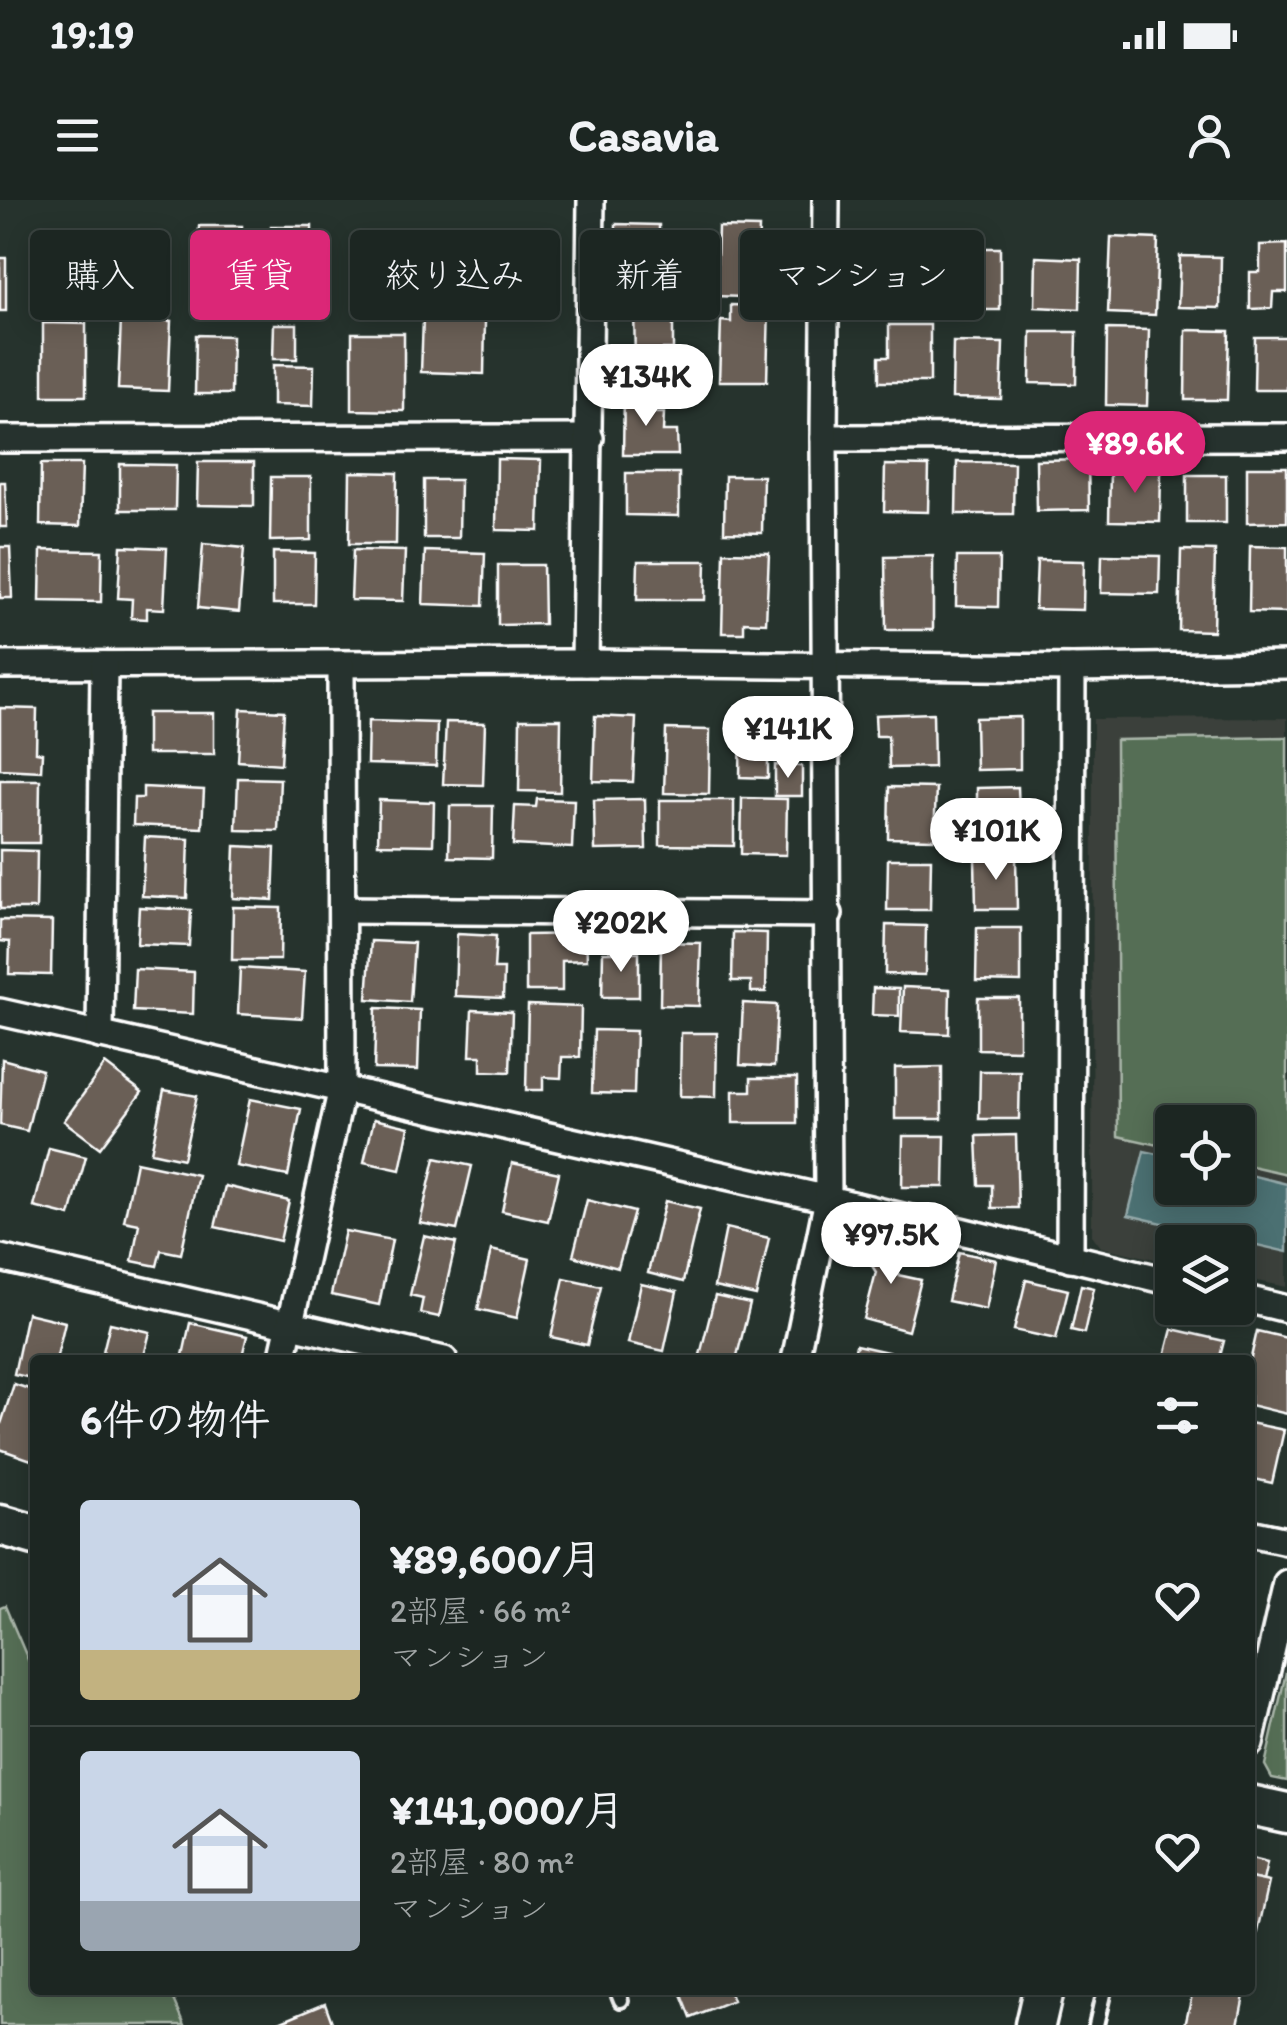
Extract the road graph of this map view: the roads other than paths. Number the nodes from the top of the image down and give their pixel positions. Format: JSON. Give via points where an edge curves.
{"nodes":[{"id":1,"x":591,"y":200,"type":"edge"},
{"id":2,"x":826,"y":200,"type":"edge"},
{"id":3,"x":1287,"y":437,"type":"edge"},
{"id":4,"x":590,"y":438,"type":"junction"},
{"id":5,"x":824,"y":438,"type":"junction"},
{"id":6,"x":0,"y":439,"type":"edge"},
{"id":7,"x":586,"y":663,"type":"junction"},
{"id":8,"x":0,"y":665,"type":"edge"},
{"id":9,"x":104,"y":665,"type":"junction"},
{"id":10,"x":1287,"y":665,"type":"edge"},
{"id":11,"x":341,"y":666,"type":"junction"},
{"id":12,"x":826,"y":666,"type":"junction"},
{"id":13,"x":1072,"y":668,"type":"junction"},
{"id":14,"x":342,"y":910,"type":"junction"},
{"id":15,"x":828,"y":914,"type":"junction"},
{"id":16,"x":0,"y":1012,"type":"edge"},
{"id":17,"x":100,"y":1035,"type":"junction"},
{"id":18,"x":342,"y":1088,"type":"junction"},
{"id":19,"x":828,"y":1199,"type":"junction"},
{"id":20,"x":0,"y":1258,"type":"edge"},
{"id":21,"x":1070,"y":1258,"type":"junction"},
{"id":22,"x":1155,"y":1278,"type":"edge"},
{"id":23,"x":1255,"y":1301,"type":"edge"},
{"id":24,"x":1287,"y":1309,"type":"edge"},
{"id":25,"x":290,"y":1325,"type":"junction"},
{"id":26,"x":283,"y":1355,"type":"edge"},
{"id":27,"x":422,"y":1355,"type":"edge"},
{"id":28,"x":796,"y":1355,"type":"edge"},
{"id":29,"x":0,"y":1526,"type":"edge"},
{"id":30,"x":30,"y":1534,"type":"edge"},
{"id":31,"x":1255,"y":1534,"type":"edge"},
{"id":32,"x":1287,"y":1541,"type":"edge"},
{"id":33,"x":1287,"y":1583,"type":"edge"},
{"id":34,"x":1255,"y":1721,"type":"edge"},
{"id":35,"x":1255,"y":1807,"type":"edge"},
{"id":36,"x":1287,"y":1813,"type":"edge"},
{"id":37,"x":1042,"y":1995,"type":"edge"},
{"id":38,"x":1103,"y":1995,"type":"edge"},
{"id":39,"x":1035,"y":2025,"type":"edge"},
{"id":40,"x":1096,"y":2025,"type":"edge"}],
"edges":[{"from":1,"to":4,"type":"street"},
{"from":2,"to":5,"type":"street"},
{"from":3,"to":5,"type":"street"},
{"from":4,"to":6,"type":"street"},
{"from":4,"to":7,"type":"street"},
{"from":5,"to":12,"type":"street"},
{"from":7,"to":11,"type":"street"},
{"from":7,"to":12,"type":"street"},
{"from":8,"to":9,"type":"street"},
{"from":9,"to":11,"type":"street"},
{"from":9,"to":17,"type":"street"},
{"from":10,"to":13,"type":"street"},
{"from":11,"to":14,"type":"street"},
{"from":12,"to":13,"type":"street"},
{"from":12,"to":15,"type":"street"},
{"from":13,"to":21,"type":"street"},
{"from":14,"to":15,"type":"street"},
{"from":14,"to":18,"type":"street"},
{"from":15,"to":19,"type":"street"},
{"from":16,"to":17,"type":"street"},
{"from":17,"to":18,"type":"street"},
{"from":18,"to":19,"type":"street"},
{"from":18,"to":25,"type":"street"},
{"from":19,"to":21,"type":"street"},
{"from":19,"to":28,"type":"street"},
{"from":20,"to":25,"type":"street"},
{"from":21,"to":22,"type":"street"},
{"from":23,"to":24,"type":"street"},
{"from":25,"to":26,"type":"street"},
{"from":25,"to":27,"type":"street"},
{"from":29,"to":30,"type":"street"},
{"from":31,"to":32,"type":"street"},
{"from":33,"to":34,"type":"street"},
{"from":35,"to":36,"type":"street"},
{"from":37,"to":39,"type":"street"},
{"from":38,"to":40,"type":"lane"}]}
